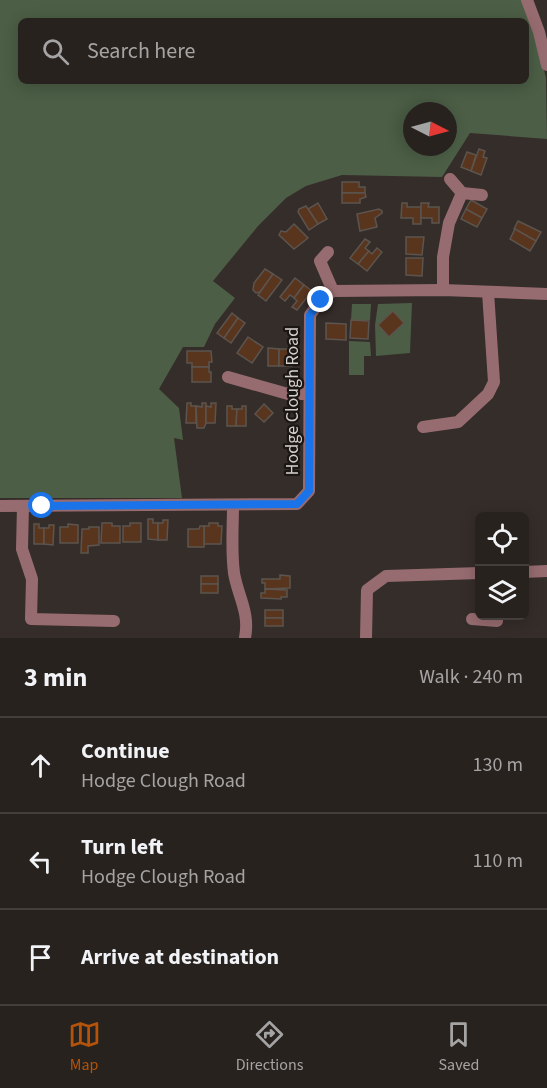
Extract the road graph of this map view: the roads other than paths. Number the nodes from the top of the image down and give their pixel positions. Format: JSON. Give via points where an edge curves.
{"nodes":[{"id":1,"x":527,"y":0,"type":"edge"},
{"id":2,"x":547,"y":65,"type":"edge"},
{"id":3,"x":450,"y":179,"type":"dead end"},
{"id":4,"x":462,"y":192,"type":"junction"},
{"id":5,"x":482,"y":195,"type":"dead end"},
{"id":6,"x":328,"y":252,"type":"dead end"},
{"id":7,"x":443,"y":290,"type":"junction"},
{"id":8,"x":333,"y":291,"type":"junction"},
{"id":9,"x":488,"y":292,"type":"junction"},
{"id":10,"x":547,"y":294,"type":"edge"},
{"id":11,"x":228,"y":377,"type":"dead end"},
{"id":12,"x":309,"y":394,"type":"junction"},
{"id":13,"x":423,"y":427,"type":"dead end"},
{"id":14,"x":233,"y":505,"type":"junction"},
{"id":15,"x":0,"y":506,"type":"edge"},
{"id":16,"x":23,"y":506,"type":"junction"},
{"id":17,"x":547,"y":571,"type":"edge"},
{"id":18,"x":529,"y":572,"type":"edge"},
{"id":19,"x":475,"y":573,"type":"edge"},
{"id":20,"x":472,"y":619,"type":"dead end"},
{"id":21,"x":475,"y":619,"type":"edge"},
{"id":22,"x":114,"y":621,"type":"dead end"},
{"id":23,"x":245,"y":638,"type":"edge"},
{"id":24,"x":366,"y":638,"type":"edge"}],
"edges":[{"from":1,"to":2,"type":"street"},
{"from":3,"to":4,"type":"street"},
{"from":4,"to":5,"type":"street"},
{"from":4,"to":7,"type":"street","via":[[449,223]]},
{"from":6,"to":8,"type":"street","via":[[320,261]]},
{"from":7,"to":8,"type":"street"},
{"from":7,"to":9,"type":"street"},
{"from":8,"to":12,"type":"street","name":"Hodge Clough Road","via":[[310,315]]},
{"from":9,"to":10,"type":"street"},
{"from":9,"to":13,"type":"street","via":[[494,381],[488,394],[458,422]]},
{"from":11,"to":12,"type":"street","via":[[288,394]]},
{"from":12,"to":14,"type":"street","name":"Hodge Clough Road","via":[[309,491],[297,504]]},
{"from":14,"to":16,"type":"street","name":"Hodge Clough Road"},
{"from":14,"to":23,"type":"street","via":[[234,572],[248,625]]},
{"from":15,"to":16,"type":"street","name":"Hodge Clough Road"},
{"from":16,"to":22,"type":"street","via":[[22,549],[32,579],[31,619]]},
{"from":17,"to":18,"type":"street"},
{"from":19,"to":24,"type":"street","via":[[386,576],[367,590]]},
{"from":20,"to":21,"type":"street"}]}
